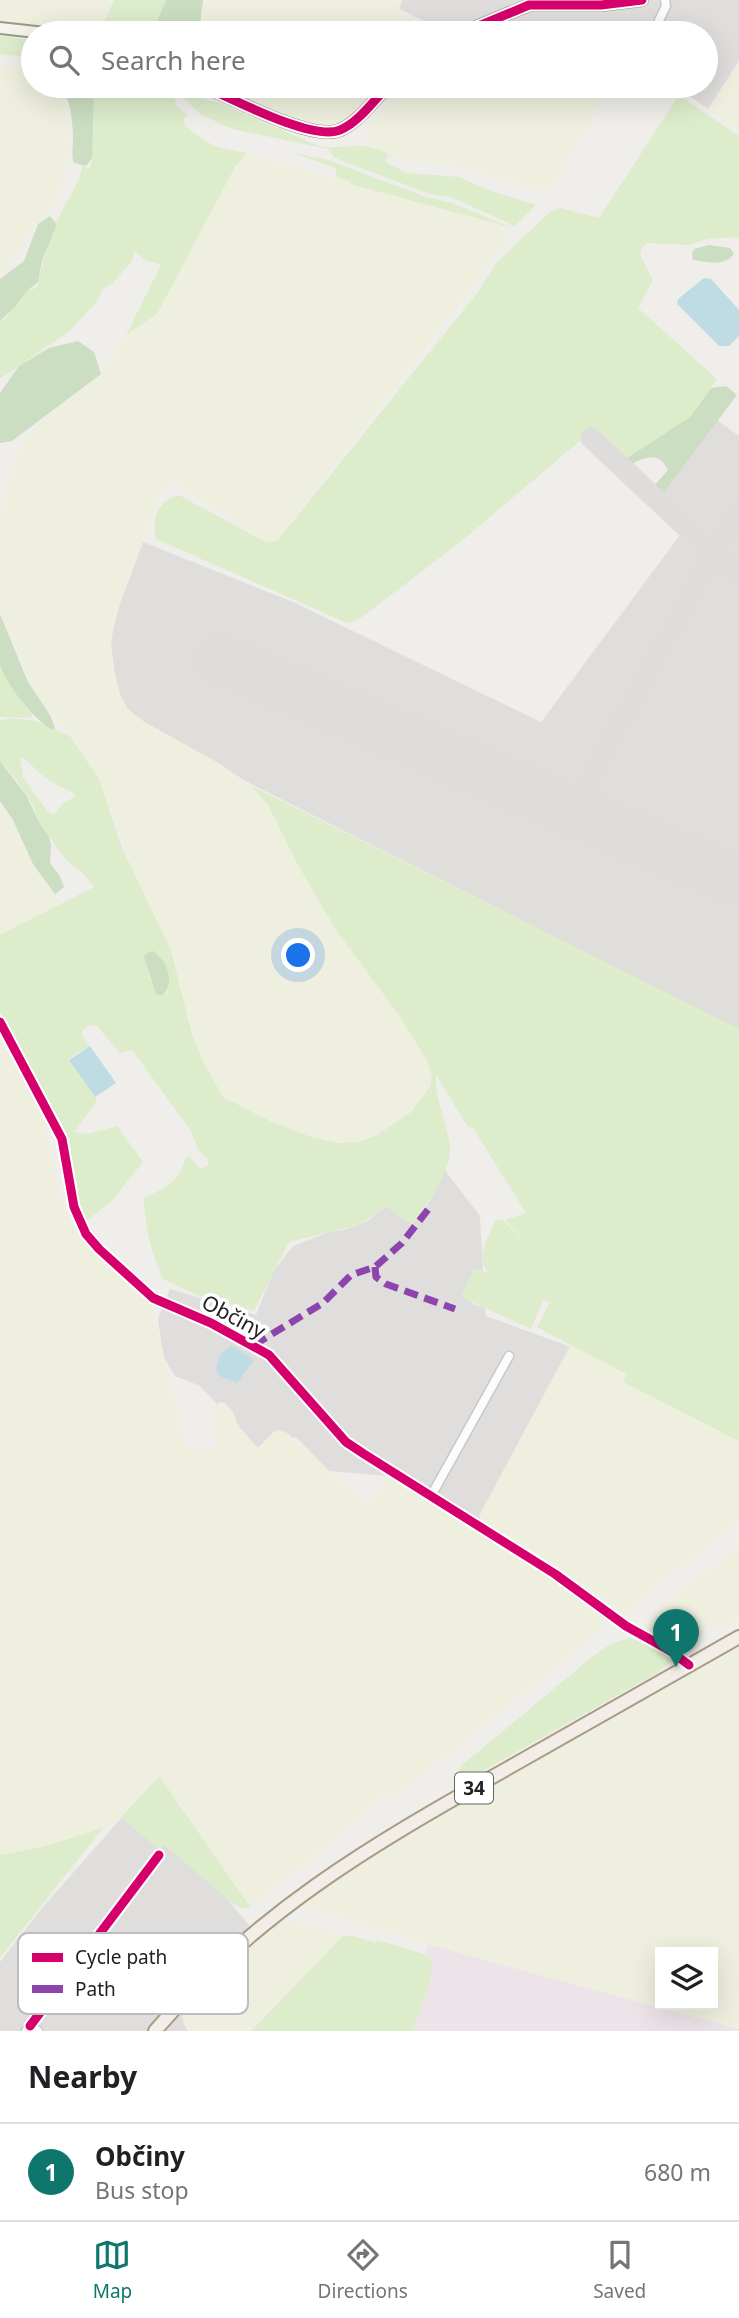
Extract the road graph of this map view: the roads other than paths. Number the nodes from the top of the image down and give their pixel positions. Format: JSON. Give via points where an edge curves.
{"nodes":[{"id":1,"x":642,"y":0,"type":"edge"},
{"id":2,"x":665,"y":0,"type":"edge"},
{"id":3,"x":572,"y":2,"type":"edge"},
{"id":4,"x":627,"y":2,"type":"edge"},
{"id":5,"x":491,"y":21,"type":"edge"},
{"id":6,"x":659,"y":21,"type":"edge"},
{"id":7,"x":0,"y":28,"type":"edge"},
{"id":8,"x":21,"y":30,"type":"edge"},
{"id":9,"x":232,"y":98,"type":"edge"},
{"id":10,"x":376,"y":98,"type":"edge"},
{"id":11,"x":0,"y":1021,"type":"edge"},
{"id":12,"x":509,"y":1356,"type":"dead end"},
{"id":13,"x":431,"y":1496,"type":"junction"},
{"id":14,"x":739,"y":1637,"type":"edge"},
{"id":15,"x":690,"y":1665,"type":"junction"},
{"id":16,"x":159,"y":1855,"type":"dead end"},
{"id":17,"x":102,"y":1933,"type":"edge"},
{"id":18,"x":248,"y":1937,"type":"edge"},
{"id":19,"x":43,"y":2014,"type":"edge"},
{"id":20,"x":171,"y":2014,"type":"edge"},
{"id":21,"x":32,"y":2029,"type":"edge"},
{"id":22,"x":155,"y":2031,"type":"edge"}],
"edges":[{"from":1,"to":4,"type":"street"},
{"from":2,"to":6,"type":"street"},
{"from":3,"to":4,"type":"street"},
{"from":3,"to":5,"type":"street","via":[[529,5]]},
{"from":7,"to":8,"type":"street"},
{"from":9,"to":10,"type":"street","via":[[311,131],[332,132],[352,122]]},
{"from":11,"to":13,"type":"street","name":"Občiny","via":[[62,1139],[74,1207],[99,1249],[153,1298],[211,1322],[269,1355],[346,1442]]},
{"from":12,"to":13,"type":"street"},
{"from":13,"to":15,"type":"street","name":"Občiny"},
{"from":14,"to":15,"type":"main road","number":"34"},
{"from":15,"to":18,"type":"main road","number":"34","via":[[412,1823],[327,1876]]},
{"from":16,"to":17,"type":"street"},
{"from":19,"to":21,"type":"street"},
{"from":20,"to":22,"type":"main road","number":"34"}]}
